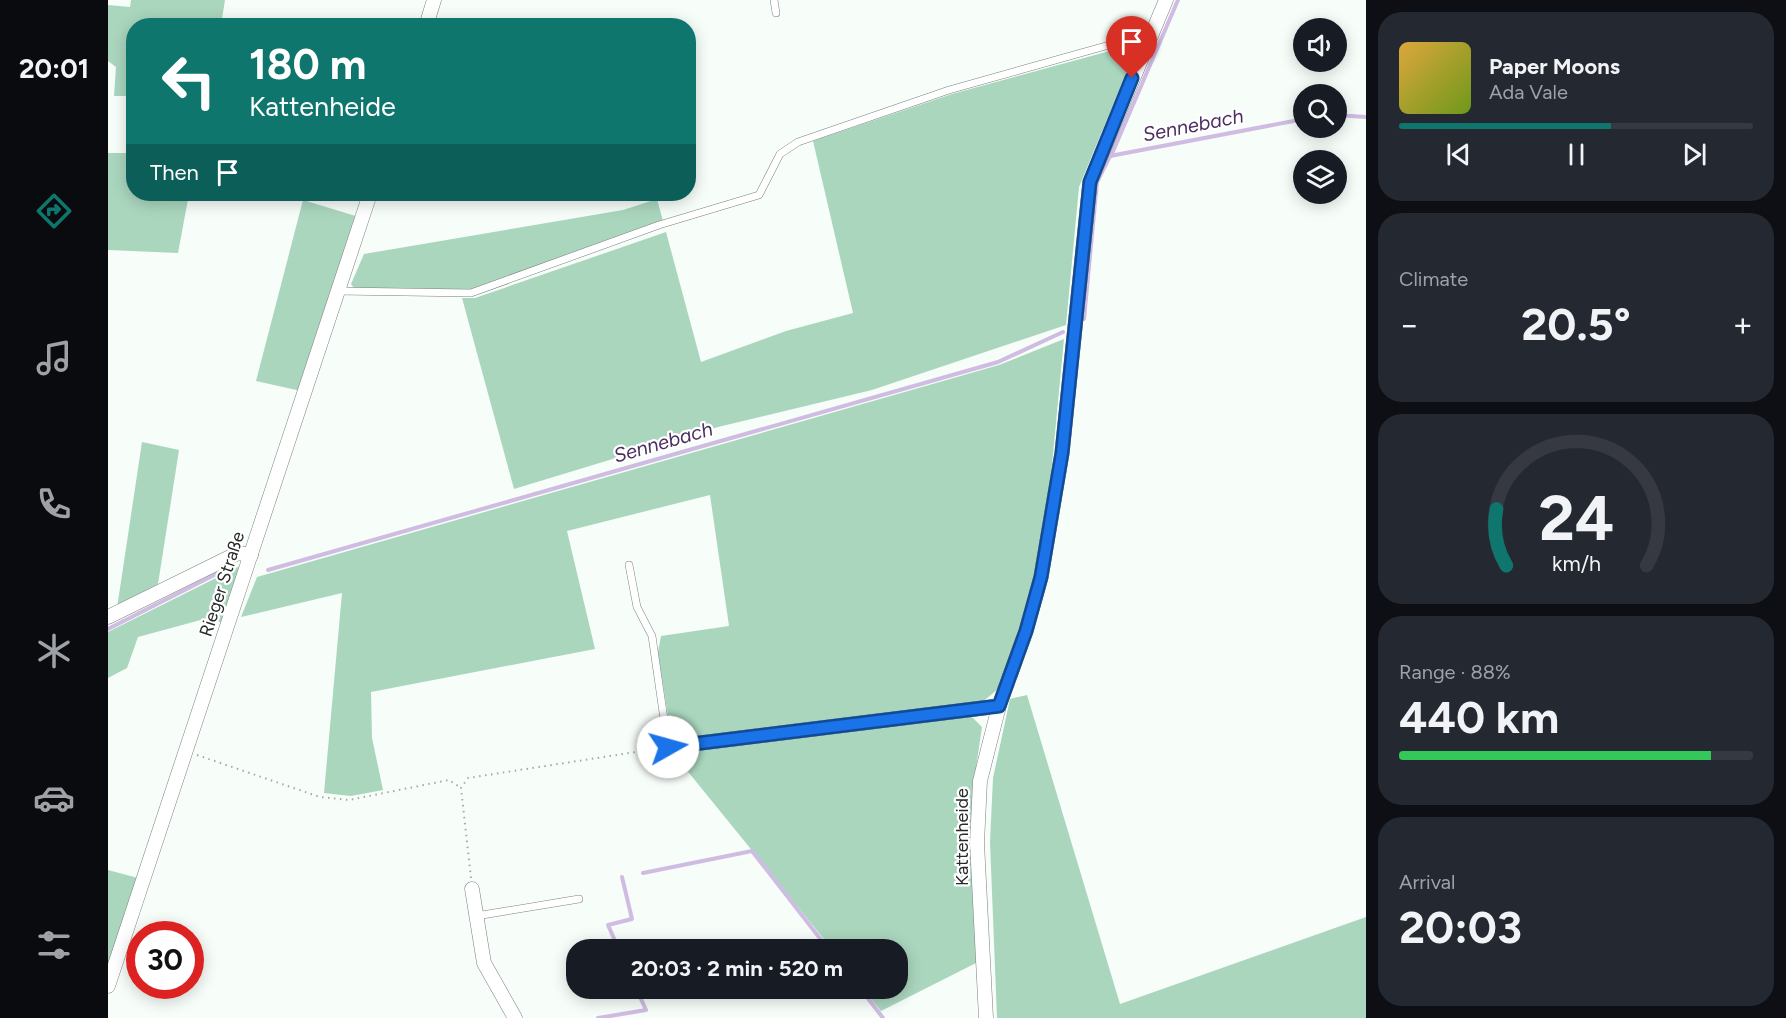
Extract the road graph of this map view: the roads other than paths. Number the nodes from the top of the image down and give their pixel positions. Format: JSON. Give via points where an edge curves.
{"nodes":[{"id":1,"x":434,"y":0,"type":"edge"},
{"id":2,"x":774,"y":0,"type":"edge"},
{"id":3,"x":1166,"y":0,"type":"edge"},
{"id":4,"x":776,"y":13,"type":"dead end"},
{"id":5,"x":428,"y":18,"type":"edge"},
{"id":6,"x":1148,"y":41,"type":"junction"},
{"id":7,"x":368,"y":201,"type":"edge"},
{"id":8,"x":338,"y":291,"type":"junction"},
{"id":9,"x":251,"y":555,"type":"junction"},
{"id":10,"x":629,"y":565,"type":"dead end"},
{"id":11,"x":108,"y":617,"type":"edge"},
{"id":12,"x":999,"y":706,"type":"junction"},
{"id":13,"x":668,"y":747,"type":"joint"},
{"id":14,"x":472,"y":889,"type":"road end"},
{"id":15,"x":579,"y":899,"type":"dead end"},
{"id":16,"x":476,"y":916,"type":"junction"},
{"id":17,"x":108,"y":986,"type":"edge"},
{"id":18,"x":515,"y":1018,"type":"edge"},
{"id":19,"x":986,"y":1018,"type":"edge"}],
"edges":[{"from":1,"to":5,"type":"street"},
{"from":2,"to":4,"type":"lane"},
{"from":3,"to":6,"type":"street","name":"Kattenheide"},
{"from":6,"to":8,"type":"lane","via":[[1127,40],[949,90],[798,142],[780,154],[759,195],[659,225],[471,293]]},
{"from":6,"to":12,"type":"street","name":"Kattenheide","via":[[1090,182],[1062,453],[1041,577]]},
{"from":7,"to":8,"type":"street","name":"Rieger Straße"},
{"from":8,"to":9,"type":"street","name":"Rieger Straße"},
{"from":9,"to":11,"type":"street","via":[[238,553]]},
{"from":9,"to":17,"type":"street","name":"Rieger Straße"},
{"from":10,"to":13,"type":"lane","via":[[637,607],[652,636]]},
{"from":12,"to":13,"type":"street"},
{"from":12,"to":19,"type":"street","name":"Kattenheide","via":[[980,782],[977,843]]},
{"from":14,"to":16,"type":"street"},
{"from":15,"to":16,"type":"lane"},
{"from":16,"to":18,"type":"street","via":[[484,963]]}]}
